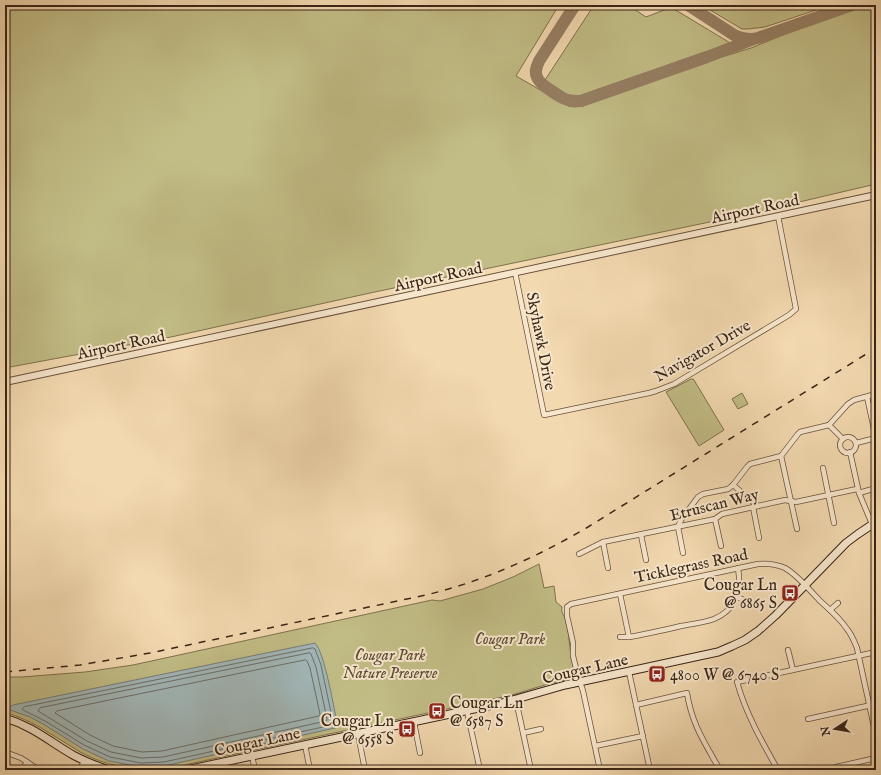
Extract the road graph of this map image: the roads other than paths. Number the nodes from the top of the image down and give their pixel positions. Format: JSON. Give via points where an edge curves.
{"nodes":[{"id":1,"x":876,"y":195,"type":"edge"},
{"id":2,"x":778,"y":216,"type":"junction"},
{"id":3,"x":515,"y":272,"type":"junction"},
{"id":4,"x":5,"y":382,"type":"edge"},
{"id":5,"x":876,"y":394,"type":"edge"},
{"id":6,"x":866,"y":397,"type":"junction"},
{"id":7,"x":544,"y":415,"type":"joint"},
{"id":8,"x":829,"y":425,"type":"junction"},
{"id":9,"x":876,"y":438,"type":"edge"},
{"id":10,"x":843,"y":439,"type":"junction"},
{"id":11,"x":856,"y":443,"type":"junction"},
{"id":12,"x":850,"y":452,"type":"junction"},
{"id":13,"x":781,"y":456,"type":"junction"},
{"id":14,"x":823,"y":468,"type":"dead end"},
{"id":15,"x":733,"y":485,"type":"junction"},
{"id":16,"x":876,"y":488,"type":"edge"},
{"id":17,"x":858,"y":491,"type":"junction"},
{"id":18,"x":829,"y":496,"type":"junction"},
{"id":19,"x":791,"y":501,"type":"junction"},
{"id":20,"x":758,"y":506,"type":"junction"},
{"id":21,"x":752,"y":507,"type":"junction"},
{"id":22,"x":715,"y":519,"type":"junction"},
{"id":23,"x":834,"y":523,"type":"dead end"},
{"id":24,"x":874,"y":523,"type":"edge"},
{"id":25,"x":678,"y":527,"type":"junction"},
{"id":26,"x":796,"y":529,"type":"dead end"},
{"id":27,"x":641,"y":535,"type":"junction"},
{"id":28,"x":759,"y":538,"type":"dead end"},
{"id":29,"x":603,"y":542,"type":"junction"},
{"id":30,"x":721,"y":546,"type":"dead end"},
{"id":31,"x":684,"y":553,"type":"dead end"},
{"id":32,"x":579,"y":554,"type":"dead end"},
{"id":33,"x":646,"y":560,"type":"dead end"},
{"id":34,"x":608,"y":568,"type":"dead end"},
{"id":35,"x":738,"y":568,"type":"junction"},
{"id":36,"x":805,"y":585,"type":"junction"},
{"id":37,"x":620,"y":594,"type":"junction"},
{"id":38,"x":736,"y":597,"type":"junction"},
{"id":39,"x":742,"y":599,"type":"dead end"},
{"id":40,"x":838,"y":603,"type":"dead end"},
{"id":41,"x":830,"y":610,"type":"junction"},
{"id":42,"x":630,"y":637,"type":"junction"},
{"id":43,"x":620,"y":638,"type":"dead end"},
{"id":44,"x":788,"y":650,"type":"dead end"},
{"id":45,"x":876,"y":652,"type":"edge"},
{"id":46,"x":859,"y":656,"type":"junction"},
{"id":47,"x":793,"y":670,"type":"junction"},
{"id":48,"x":629,"y":672,"type":"junction"},
{"id":49,"x":580,"y":682,"type":"junction"},
{"id":50,"x":516,"y":700,"type":"junction"},
{"id":51,"x":876,"y":704,"type":"edge"},
{"id":52,"x":636,"y":705,"type":"junction"},
{"id":53,"x":869,"y":705,"type":"junction"},
{"id":54,"x":467,"y":711,"type":"junction"},
{"id":55,"x":5,"y":718,"type":"edge"},
{"id":56,"x":808,"y":718,"type":"dead end"},
{"id":57,"x":414,"y":722,"type":"junction"},
{"id":58,"x":540,"y":729,"type":"dead end"},
{"id":59,"x":523,"y":733,"type":"junction"},
{"id":60,"x":358,"y":734,"type":"junction"},
{"id":61,"x":643,"y":736,"type":"junction"},
{"id":62,"x":876,"y":736,"type":"edge"},
{"id":63,"x":305,"y":745,"type":"junction"},
{"id":64,"x":595,"y":746,"type":"junction"},
{"id":65,"x":5,"y":752,"type":"edge"},
{"id":66,"x":420,"y":753,"type":"dead end"},
{"id":67,"x":252,"y":756,"type":"junction"},
{"id":68,"x":876,"y":758,"type":"edge"},
{"id":69,"x":84,"y":761,"type":"junction"},
{"id":70,"x":27,"y":762,"type":"junction"},
{"id":71,"x":364,"y":765,"type":"dead end"},
{"id":72,"x":836,"y":767,"type":"dead end"},
{"id":73,"x":204,"y":768,"type":"edge"},
{"id":74,"x":22,"y":770,"type":"edge"},
{"id":75,"x":39,"y":770,"type":"edge"},
{"id":76,"x":80,"y":770,"type":"edge"},
{"id":77,"x":109,"y":770,"type":"edge"},
{"id":78,"x":186,"y":770,"type":"edge"},
{"id":79,"x":255,"y":770,"type":"edge"},
{"id":80,"x":310,"y":770,"type":"edge"},
{"id":81,"x":480,"y":770,"type":"edge"},
{"id":82,"x":531,"y":770,"type":"edge"},
{"id":83,"x":600,"y":770,"type":"edge"},
{"id":84,"x":650,"y":770,"type":"edge"},
{"id":85,"x":720,"y":770,"type":"edge"},
{"id":86,"x":778,"y":770,"type":"edge"}],
"edges":[{"from":1,"to":2,"type":"street","name":"Airport Road"},
{"from":2,"to":3,"type":"street","name":"Airport Road"},
{"from":2,"to":7,"type":"street","name":"Navigator Drive","via":[[796,309],[789,315],[693,373],[656,392]]},
{"from":3,"to":4,"type":"street","name":"Airport Road"},
{"from":3,"to":7,"type":"street","name":"Skyhawk Drive"},
{"from":5,"to":6,"type":"street"},
{"from":6,"to":8,"type":"street","via":[[848,404]]},
{"from":6,"to":9,"type":"street"},
{"from":8,"to":10,"type":"street"},
{"from":8,"to":13,"type":"street","via":[[800,432]]},
{"from":9,"to":11,"type":"street"},
{"from":10,"to":11,"type":"street","via":[[849,437]]},
{"from":10,"to":12,"type":"street","via":[[842,448],[845,452]]},
{"from":11,"to":12,"type":"street"},
{"from":12,"to":17,"type":"street"},
{"from":13,"to":15,"type":"street","via":[[750,464]]},
{"from":13,"to":19,"type":"street"},
{"from":14,"to":18,"type":"street"},
{"from":15,"to":20,"type":"street"},
{"from":15,"to":25,"type":"street","via":[[728,489],[700,496]]},
{"from":16,"to":17,"type":"street","name":"Etruscan Way"},
{"from":17,"to":18,"type":"street","name":"Etruscan Way"},
{"from":17,"to":24,"type":"street"},
{"from":18,"to":19,"type":"street","name":"Etruscan Way"},
{"from":18,"to":23,"type":"street"},
{"from":19,"to":20,"type":"street","name":"Etruscan Way"},
{"from":19,"to":26,"type":"street"},
{"from":20,"to":21,"type":"street","name":"Etruscan Way"},
{"from":21,"to":22,"type":"street","name":"Etruscan Way","via":[[722,514]]},
{"from":21,"to":28,"type":"street"},
{"from":22,"to":25,"type":"street","name":"Etruscan Way"},
{"from":22,"to":30,"type":"street"},
{"from":24,"to":36,"type":"main road","name":"Cougar Lane","via":[[846,543]]},
{"from":25,"to":27,"type":"street","name":"Etruscan Way"},
{"from":25,"to":31,"type":"street"},
{"from":27,"to":29,"type":"street","name":"Etruscan Way"},
{"from":27,"to":33,"type":"street"},
{"from":29,"to":32,"type":"street","name":"Etruscan Way"},
{"from":29,"to":34,"type":"street"},
{"from":35,"to":36,"type":"street","name":"Ticklegrass Road","via":[[767,563],[776,565],[788,570]]},
{"from":35,"to":37,"type":"street","name":"Ticklegrass Road"},
{"from":35,"to":38,"type":"street","via":[[739,584]]},
{"from":36,"to":41,"type":"street","name":"Ticklegrass Road"},
{"from":36,"to":48,"type":"main road","name":"Cougar Lane","via":[[764,626],[738,643],[710,654]]},
{"from":37,"to":42,"type":"street"},
{"from":37,"to":49,"type":"street","name":"Ticklegrass Road","via":[[571,604],[566,608],[573,656]]},
{"from":38,"to":39,"type":"street"},
{"from":38,"to":42,"type":"street","via":[[726,611],[715,618]]},
{"from":40,"to":41,"type":"street"},
{"from":41,"to":46,"type":"street","name":"Ticklegrass Road","via":[[850,633]]},
{"from":42,"to":43,"type":"street"},
{"from":44,"to":47,"type":"street"},
{"from":45,"to":46,"type":"street"},
{"from":46,"to":47,"type":"street"},
{"from":46,"to":53,"type":"street","name":"Ticklegrass Road"},
{"from":47,"to":86,"type":"street","via":[[737,682],[751,722]]},
{"from":48,"to":49,"type":"main road","name":"Cougar Lane"},
{"from":48,"to":52,"type":"street"},
{"from":49,"to":50,"type":"main road","name":"Cougar Lane"},
{"from":49,"to":64,"type":"street"},
{"from":50,"to":54,"type":"main road","name":"Cougar Lane"},
{"from":50,"to":59,"type":"street"},
{"from":51,"to":53,"type":"street"},
{"from":52,"to":61,"type":"street"},
{"from":52,"to":85,"type":"street","via":[[687,693],[696,727]]},
{"from":53,"to":56,"type":"street"},
{"from":53,"to":62,"type":"street","name":"Ticklegrass Road"},
{"from":54,"to":57,"type":"main road","name":"Cougar Lane"},
{"from":54,"to":81,"type":"street"},
{"from":55,"to":69,"type":"main road","via":[[34,730]]},
{"from":57,"to":60,"type":"main road","name":"Cougar Lane"},
{"from":57,"to":66,"type":"street"},
{"from":58,"to":59,"type":"street"},
{"from":59,"to":82,"type":"street"},
{"from":60,"to":63,"type":"main road","name":"Cougar Lane"},
{"from":60,"to":71,"type":"street"},
{"from":61,"to":64,"type":"street"},
{"from":61,"to":84,"type":"street"},
{"from":63,"to":67,"type":"main road","name":"Cougar Lane"},
{"from":63,"to":80,"type":"street"},
{"from":64,"to":83,"type":"street"},
{"from":65,"to":70,"type":"street"},
{"from":67,"to":73,"type":"main road","name":"Cougar Lane"},
{"from":67,"to":79,"type":"street"},
{"from":68,"to":72,"type":"street"},
{"from":69,"to":76,"type":"street"},
{"from":69,"to":77,"type":"main road"},
{"from":70,"to":74,"type":"street"},
{"from":70,"to":75,"type":"street"},
{"from":73,"to":78,"type":"main road","name":"Cougar Lane"}]}
